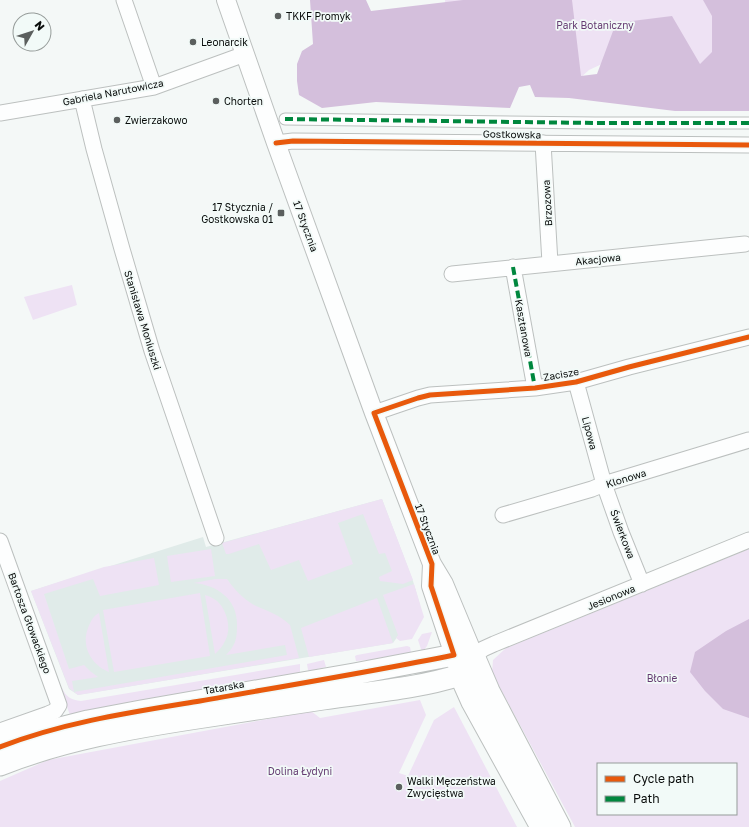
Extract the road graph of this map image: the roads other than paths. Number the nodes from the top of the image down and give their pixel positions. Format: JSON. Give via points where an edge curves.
{"nodes":[{"id":1,"x":124,"y":0,"type":"edge"},
{"id":2,"x":226,"y":0,"type":"edge"},
{"id":3,"x":246,"y":54,"type":"junction"},
{"id":4,"x":154,"y":87,"type":"junction"},
{"id":5,"x":82,"y":99,"type":"junction"},
{"id":6,"x":0,"y":113,"type":"edge"},
{"id":7,"x":285,"y":119,"type":"dead end"},
{"id":8,"x":749,"y":123,"type":"edge"},
{"id":9,"x":276,"y":143,"type":"junction"},
{"id":10,"x":543,"y":143,"type":"junction"},
{"id":11,"x":749,"y":145,"type":"edge"},
{"id":12,"x":745,"y":244,"type":"dead end"},
{"id":13,"x":550,"y":263,"type":"junction"},
{"id":14,"x":513,"y":267,"type":"junction"},
{"id":15,"x":452,"y":274,"type":"dead end"},
{"id":16,"x":749,"y":337,"type":"edge"},
{"id":17,"x":576,"y":382,"type":"junction"},
{"id":18,"x":536,"y":388,"type":"junction"},
{"id":19,"x":374,"y":413,"type":"junction"},
{"id":20,"x":749,"y":440,"type":"edge"},
{"id":21,"x":604,"y":484,"type":"junction"},
{"id":22,"x":503,"y":515,"type":"dead end"},
{"id":23,"x":216,"y":538,"type":"dead end"},
{"id":24,"x":749,"y":540,"type":"edge"},
{"id":25,"x":0,"y":541,"type":"edge"},
{"id":26,"x":642,"y":584,"type":"junction"},
{"id":27,"x":464,"y":655,"type":"junction"},
{"id":28,"x":460,"y":675,"type":"junction"},
{"id":29,"x":0,"y":731,"type":"edge"},
{"id":30,"x":0,"y":747,"type":"edge"},
{"id":31,"x":0,"y":764,"type":"edge"},
{"id":32,"x":541,"y":827,"type":"edge"},
{"id":33,"x":560,"y":827,"type":"edge"}],
"edges":[{"from":1,"to":4,"type":"street"},
{"from":2,"to":3,"type":"street","name":"17 Stycznia"},
{"from":3,"to":4,"type":"street","name":"Gabriela Narutowicza"},
{"from":3,"to":9,"type":"street","name":"17 Stycznia"},
{"from":4,"to":5,"type":"street","name":"Gabriela Narutowicza"},
{"from":5,"to":6,"type":"street","name":"Gabriela Narutowicza"},
{"from":5,"to":23,"type":"street","name":"Stanisława Moniuszki","via":[[152,351]]},
{"from":7,"to":8,"type":"street"},
{"from":9,"to":10,"type":"street","name":"Gostkowska","via":[[293,140]]},
{"from":9,"to":19,"type":"street","name":"17 Stycznia"},
{"from":10,"to":11,"type":"street","name":"Gostkowska"},
{"from":10,"to":13,"type":"street","name":"Brzozowa"},
{"from":12,"to":13,"type":"street","name":"Akacjowa"},
{"from":13,"to":14,"type":"street","name":"Akacjowa"},
{"from":14,"to":15,"type":"street","name":"Akacjowa"},
{"from":14,"to":18,"type":"street","name":"Kasztanowa"},
{"from":16,"to":17,"type":"street","name":"Zacisze"},
{"from":17,"to":18,"type":"street","name":"Zacisze"},
{"from":17,"to":21,"type":"street","name":"Lipowa"},
{"from":18,"to":19,"type":"street","name":"Zacisze","via":[[430,396]]},
{"from":19,"to":27,"type":"street","name":"17 Stycznia","via":[[432,564],[444,584]]},
{"from":20,"to":21,"type":"street","name":"Klonowa"},
{"from":21,"to":22,"type":"street","name":"Klonowa"},
{"from":21,"to":26,"type":"street","name":"Świerkowa"},
{"from":24,"to":26,"type":"street","name":"Jesionowa"},
{"from":25,"to":29,"type":"street","name":"Bartosza Głowackiego","via":[[59,704],[55,711]]},
{"from":26,"to":27,"type":"street","name":"Jesionowa"},
{"from":27,"to":28,"type":"street"},
{"from":27,"to":30,"type":"main road","name":"Tatarska","via":[[88,721]]},
{"from":27,"to":33,"type":"main road","name":"17 Stycznia","via":[[489,691]]},
{"from":28,"to":31,"type":"main road","via":[[412,686],[323,698],[95,736]]},
{"from":28,"to":32,"type":"main road","via":[[472,702]]}]}
